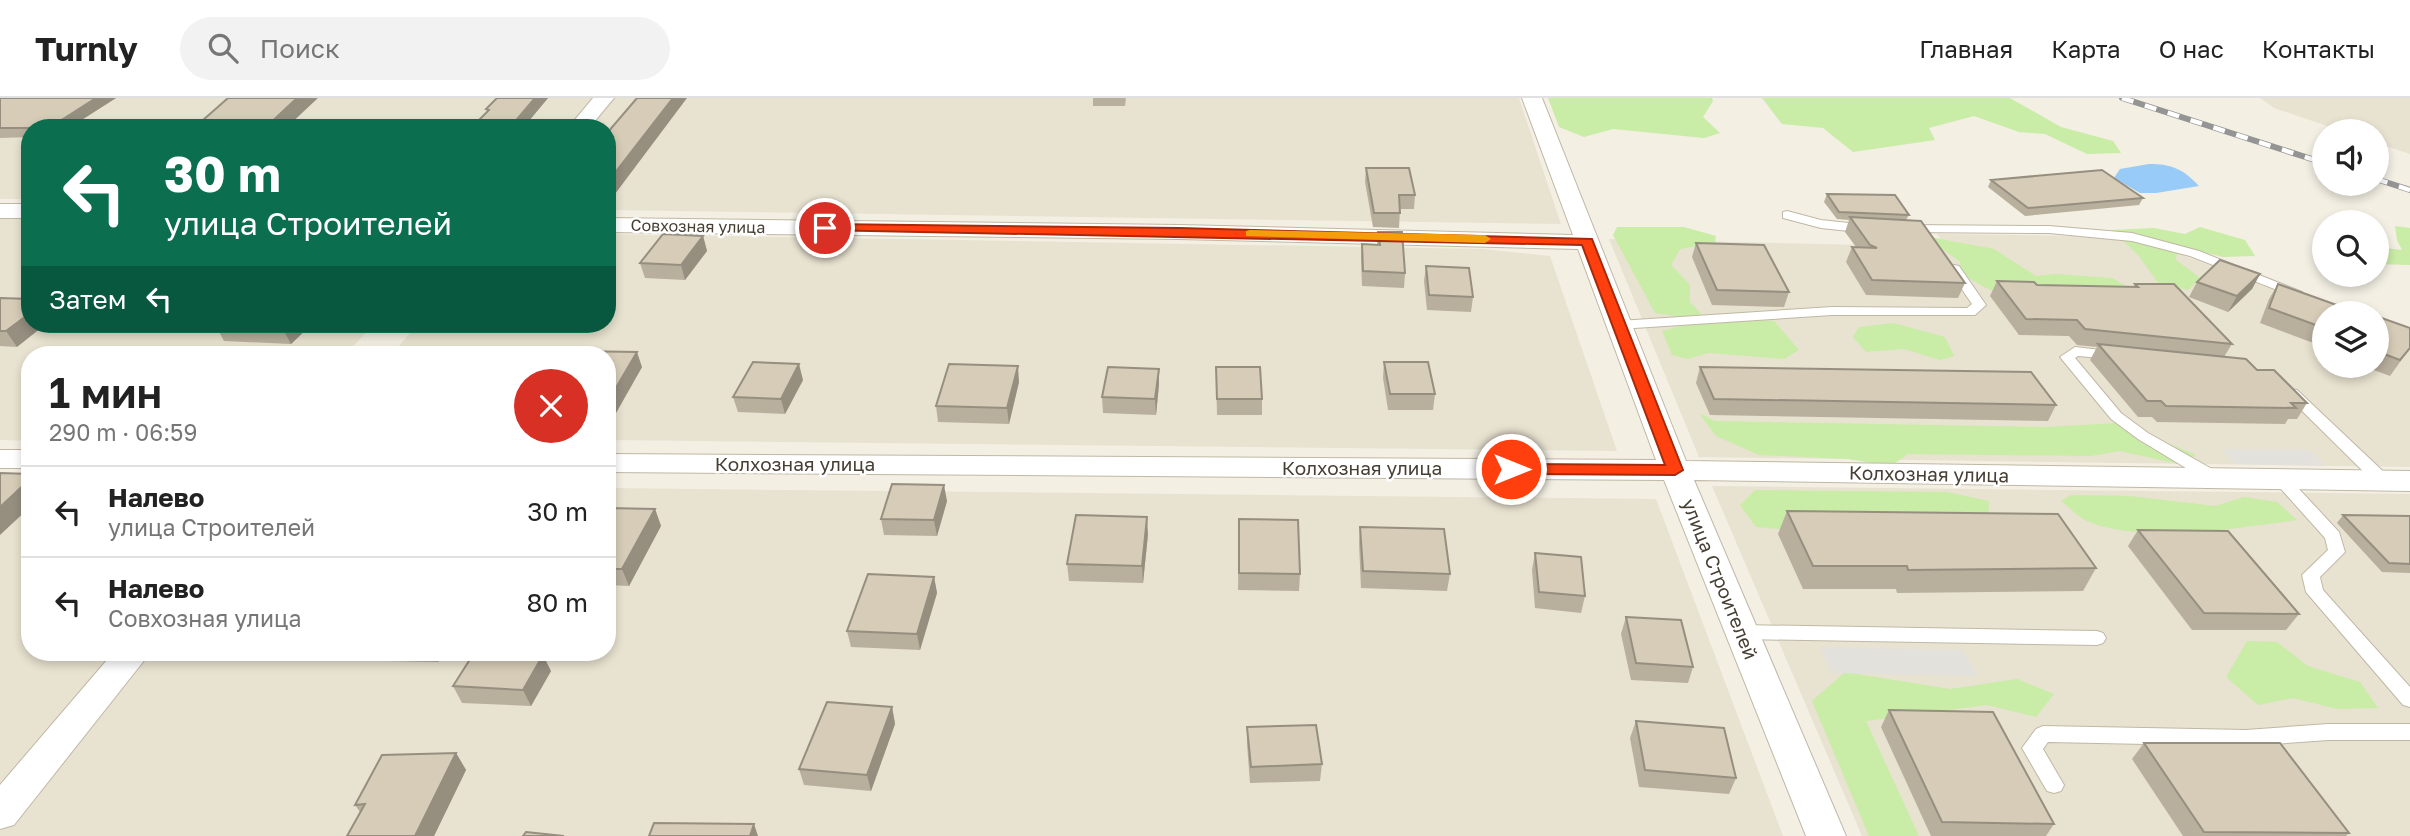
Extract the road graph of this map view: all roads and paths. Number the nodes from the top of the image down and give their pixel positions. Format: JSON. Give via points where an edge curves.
{"nodes":[{"id":1,"x":604,"y":98,"type":"edge"},
{"id":2,"x":1532,"y":98,"type":"edge"},
{"id":3,"x":586,"y":119,"type":"edge"},
{"id":4,"x":0,"y":211,"type":"edge"},
{"id":5,"x":21,"y":211,"type":"edge"},
{"id":6,"x":1787,"y":215,"type":"dead end"},
{"id":7,"x":616,"y":225,"type":"edge"},
{"id":8,"x":1587,"y":242,"type":"junction"},
{"id":9,"x":1949,"y":262,"type":"edge"},
{"id":10,"x":2304,"y":295,"type":"edge"},
{"id":11,"x":1619,"y":325,"type":"junction"},
{"id":12,"x":2127,"y":356,"type":"edge"},
{"id":13,"x":2280,"y":382,"type":"edge"},
{"id":14,"x":0,"y":459,"type":"edge"},
{"id":15,"x":21,"y":459,"type":"edge"},
{"id":16,"x":616,"y":463,"type":"edge"},
{"id":17,"x":1675,"y":470,"type":"junction"},
{"id":18,"x":2215,"y":478,"type":"junction"},
{"id":19,"x":2280,"y":479,"type":"junction"},
{"id":20,"x":2396,"y":480,"type":"edge"},
{"id":21,"x":1742,"y":632,"type":"junction"},
{"id":22,"x":2097,"y":638,"type":"dead end"},
{"id":23,"x":126,"y":661,"type":"edge"},
{"id":24,"x":2410,"y":700,"type":"edge"},
{"id":25,"x":2410,"y":732,"type":"edge"},
{"id":26,"x":2054,"y":785,"type":"dead end"},
{"id":27,"x":0,"y":813,"type":"edge"},
{"id":28,"x":1826,"y":836,"type":"edge"}],
"edges":[{"from":1,"to":3,"type":"street"},
{"from":2,"to":8,"type":"street","name":"улица Строителей"},
{"from":4,"to":5,"type":"street"},
{"from":6,"to":10,"type":"lane","via":[[1821,224],[1930,235],[2090,232],[2133,237]]},
{"from":7,"to":8,"type":"street","name":"Совхозная улица"},
{"from":8,"to":11,"type":"street","name":"улица Строителей"},
{"from":9,"to":11,"type":"lane","via":[[1979,305],[1970,312],[1832,311]]},
{"from":11,"to":17,"type":"street","name":"улица Строителей"},
{"from":12,"to":18,"type":"lane","via":[[2075,351],[2067,357],[2116,416]]},
{"from":13,"to":20,"type":"lane"},
{"from":14,"to":15,"type":"street"},
{"from":16,"to":17,"type":"street","name":"Колхозная улица"},
{"from":17,"to":18,"type":"street","name":"Колхозная улица"},
{"from":17,"to":21,"type":"street","name":"улица Строителей"},
{"from":18,"to":19,"type":"street","name":"Колхозная улица"},
{"from":19,"to":20,"type":"street","name":"Колхозная улица"},
{"from":19,"to":24,"type":"lane","via":[[2333,536],[2337,552],[2311,575],[2315,592]]},
{"from":21,"to":22,"type":"lane"},
{"from":21,"to":28,"type":"street","name":"улица Строителей"},
{"from":23,"to":27,"type":"street"},
{"from":25,"to":26,"type":"lane","via":[[2246,738],[2043,734],[2032,748]]}]}
